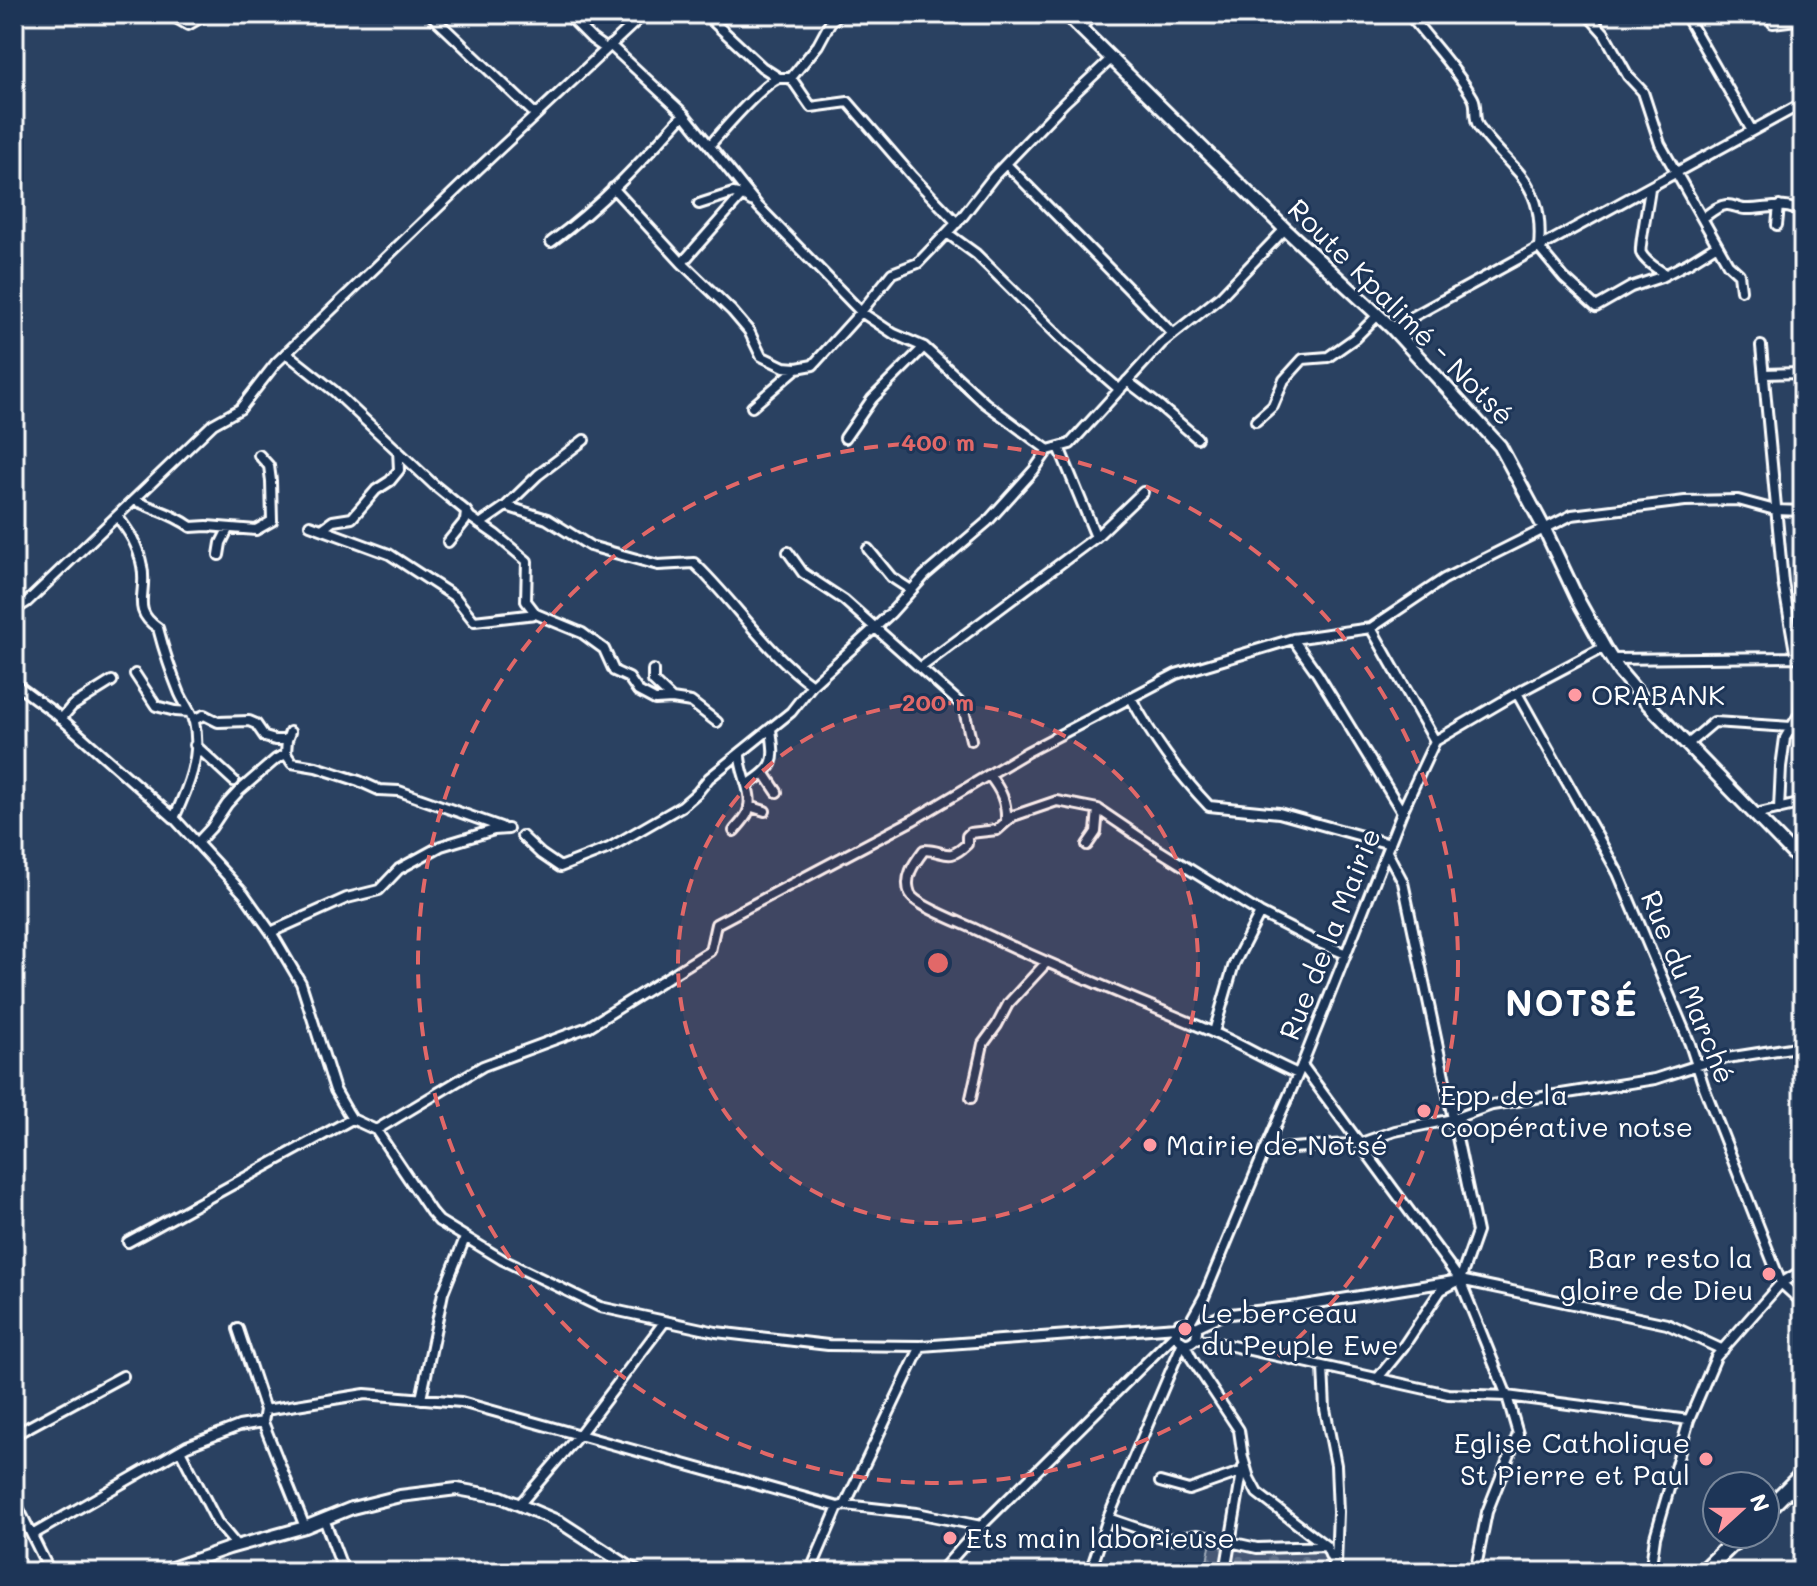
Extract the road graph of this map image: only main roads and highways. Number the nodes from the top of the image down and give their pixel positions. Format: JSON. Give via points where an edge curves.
{"nodes":[{"id":1,"x":1066,"y":14,"type":"edge"},
{"id":2,"x":1803,"y":864,"type":"edge"},
{"id":3,"x":1803,"y":1474,"type":"edge"},
{"id":4,"x":1781,"y":1496,"type":"edge"},
{"id":5,"x":1726,"y":1550,"type":"edge"},
{"id":6,"x":1703,"y":1572,"type":"edge"}],
"edges":[{"from":1,"to":2,"type":"main road","name":"Route Kpalimé - Notsé","via":[[1392,328],[1500,446],[1611,659]]},
{"from":3,"to":4,"type":"highway"},
{"from":5,"to":6,"type":"highway"}]}
